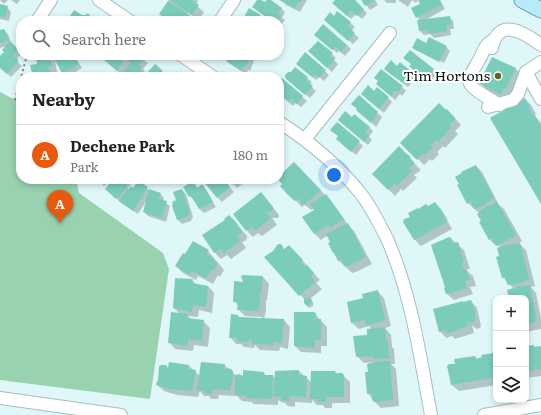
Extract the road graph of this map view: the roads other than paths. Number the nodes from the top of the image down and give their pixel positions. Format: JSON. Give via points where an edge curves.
{"nodes":[{"id":1,"x":51,"y":0,"type":"edge"},
{"id":2,"x":99,"y":0,"type":"edge"},
{"id":3,"x":234,"y":0,"type":"edge"},
{"id":4,"x":522,"y":0,"type":"edge"},
{"id":5,"x":541,"y":10,"type":"edge"},
{"id":6,"x":40,"y":16,"type":"edge"},
{"id":7,"x":123,"y":16,"type":"edge"},
{"id":8,"x":223,"y":16,"type":"edge"},
{"id":9,"x":390,"y":33,"type":"dead end"},
{"id":10,"x":541,"y":45,"type":"edge"},
{"id":11,"x":195,"y":60,"type":"edge"},
{"id":12,"x":541,"y":62,"type":"edge"},
{"id":13,"x":208,"y":72,"type":"edge"},
{"id":14,"x":526,"y":72,"type":"junction"},
{"id":15,"x":541,"y":100,"type":"edge"},
{"id":16,"x":500,"y":104,"type":"junction"},
{"id":17,"x":488,"y":107,"type":"dead end"},
{"id":18,"x":284,"y":125,"type":"edge"},
{"id":19,"x":305,"y":139,"type":"junction"},
{"id":20,"x":0,"y":398,"type":"edge"},
{"id":21,"x":541,"y":405,"type":"edge"},
{"id":22,"x":122,"y":415,"type":"edge"},
{"id":23,"x":431,"y":415,"type":"edge"},
{"id":24,"x":484,"y":415,"type":"edge"}],
"edges":[{"from":1,"to":6,"type":"street"},
{"from":2,"to":7,"type":"street"},
{"from":3,"to":8,"type":"street"},
{"from":4,"to":5,"type":"main road"},
{"from":9,"to":19,"type":"street"},
{"from":10,"to":16,"type":"street","via":[[512,29],[501,32],[493,40],[492,48],[482,56],[469,78],[476,90]]},
{"from":11,"to":13,"type":"street"},
{"from":12,"to":14,"type":"street"},
{"from":14,"to":15,"type":"street"},
{"from":14,"to":16,"type":"street","via":[[518,94],[513,100]]},
{"from":16,"to":17,"type":"street"},
{"from":18,"to":19,"type":"street"},
{"from":19,"to":23,"type":"street","via":[[339,169],[362,194],[378,220],[396,260],[409,301]]},
{"from":20,"to":22,"type":"street"},
{"from":21,"to":24,"type":"street"}]}
